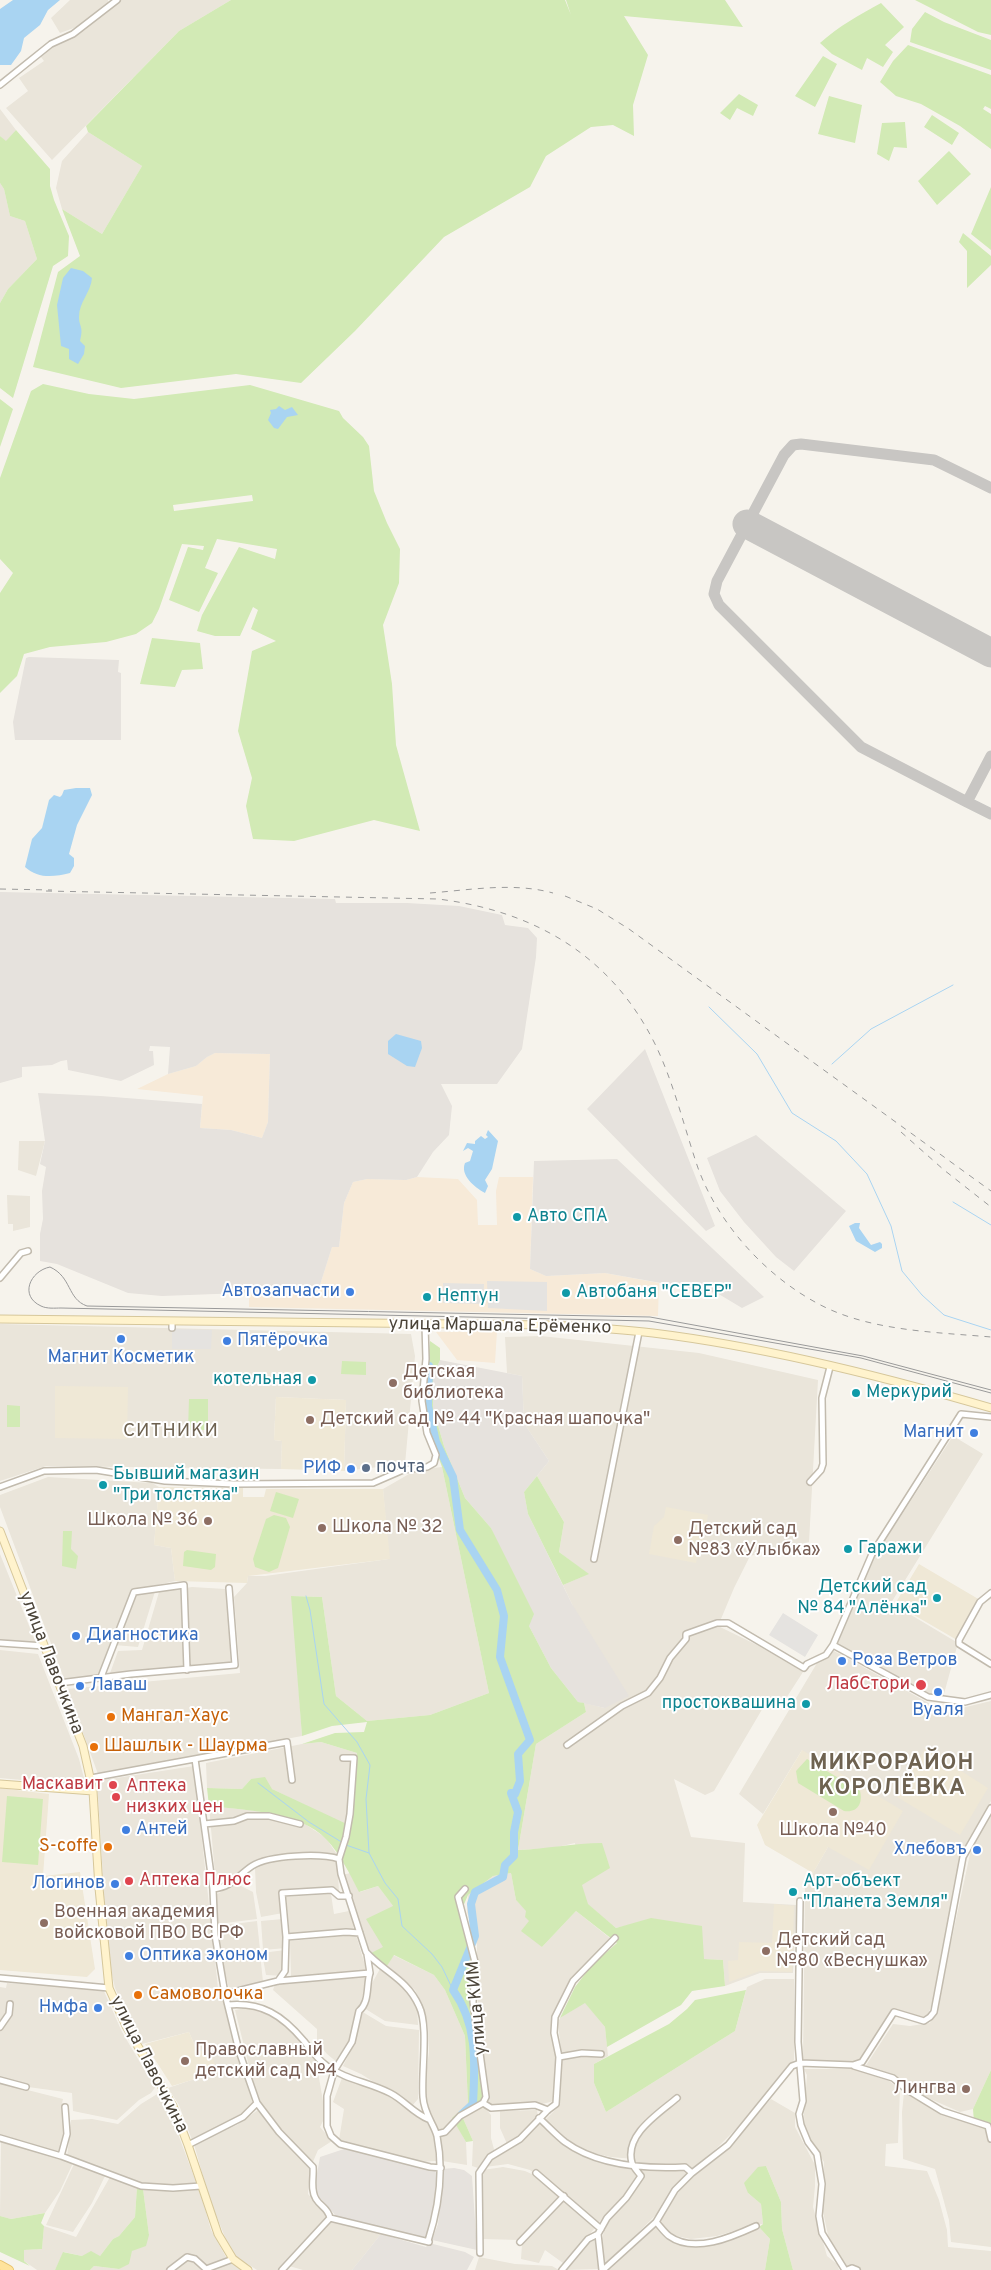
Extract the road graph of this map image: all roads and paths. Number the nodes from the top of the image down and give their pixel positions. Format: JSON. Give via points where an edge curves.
{"nodes":[{"id":1,"x":117,"y":0,"type":"edge"},
{"id":2,"x":0,"y":85,"type":"edge"},
{"id":3,"x":28,"y":1251,"type":"dead end"},
{"id":4,"x":0,"y":1278,"type":"edge"},
{"id":5,"x":0,"y":1319,"type":"edge"},
{"id":6,"x":425,"y":1325,"type":"junction"},
{"id":7,"x":638,"y":1332,"type":"junction"},
{"id":8,"x":830,"y":1367,"type":"junction"},
{"id":9,"x":991,"y":1408,"type":"edge"},
{"id":10,"x":991,"y":1417,"type":"edge"},
{"id":11,"x":810,"y":1482,"type":"dead end"},
{"id":12,"x":0,"y":1487,"type":"edge"},
{"id":13,"x":0,"y":1531,"type":"edge"},
{"id":14,"x":594,"y":1559,"type":"dead end"},
{"id":15,"x":229,"y":1588,"type":"dead end"},
{"id":16,"x":991,"y":1593,"type":"edge"},
{"id":17,"x":0,"y":1643,"type":"edge"},
{"id":18,"x":833,"y":1645,"type":"junction"},
{"id":19,"x":44,"y":1646,"type":"junction"},
{"id":20,"x":991,"y":1664,"type":"edge"},
{"id":21,"x":188,"y":1670,"type":"junction"},
{"id":22,"x":101,"y":1677,"type":"junction"},
{"id":23,"x":59,"y":1683,"type":"junction"},
{"id":24,"x":991,"y":1695,"type":"edge"},
{"id":25,"x":567,"y":1745,"type":"dead end"},
{"id":26,"x":343,"y":1758,"type":"dead end"},
{"id":27,"x":195,"y":1759,"type":"junction"},
{"id":28,"x":91,"y":1778,"type":"junction"},
{"id":29,"x":292,"y":1780,"type":"dead end"},
{"id":30,"x":0,"y":1784,"type":"edge"},
{"id":31,"x":93,"y":1791,"type":"junction"},
{"id":32,"x":991,"y":1808,"type":"edge"},
{"id":33,"x":204,"y":1824,"type":"junction"},
{"id":34,"x":300,"y":1824,"type":"dead end"},
{"id":35,"x":339,"y":1859,"type":"junction"},
{"id":36,"x":213,"y":1889,"type":"junction"},
{"id":37,"x":465,"y":1889,"type":"dead end"},
{"id":38,"x":349,"y":1896,"type":"junction"},
{"id":39,"x":800,"y":1901,"type":"dead end"},
{"id":40,"x":360,"y":1933,"type":"junction"},
{"id":41,"x":286,"y":1937,"type":"junction"},
{"id":42,"x":615,"y":1938,"type":"dead end"},
{"id":43,"x":366,"y":1952,"type":"junction"},
{"id":44,"x":370,"y":1973,"type":"junction"},
{"id":45,"x":0,"y":1978,"type":"edge"},
{"id":46,"x":278,"y":1981,"type":"junction"},
{"id":47,"x":109,"y":1988,"type":"junction"},
{"id":48,"x":225,"y":1994,"type":"junction"},
{"id":49,"x":10,"y":2004,"type":"dead end"},
{"id":50,"x":228,"y":2005,"type":"junction"},
{"id":51,"x":0,"y":2027,"type":"edge"},
{"id":52,"x":601,"y":2054,"type":"dead end"},
{"id":53,"x":559,"y":2057,"type":"junction"},
{"id":54,"x":800,"y":2063,"type":"junction"},
{"id":55,"x":853,"y":2065,"type":"junction"},
{"id":56,"x":334,"y":2071,"type":"junction"},
{"id":57,"x":0,"y":2080,"type":"edge"},
{"id":58,"x":26,"y":2088,"type":"dead end"},
{"id":59,"x":677,"y":2098,"type":"dead end"},
{"id":60,"x":257,"y":2103,"type":"junction"},
{"id":61,"x":483,"y":2103,"type":"junction"},
{"id":62,"x":65,"y":2108,"type":"dead end"},
{"id":63,"x":548,"y":2110,"type":"junction"},
{"id":64,"x":539,"y":2118,"type":"junction"},
{"id":65,"x":428,"y":2119,"type":"junction"},
{"id":66,"x":437,"y":2134,"type":"junction"},
{"id":67,"x":0,"y":2138,"type":"edge"},
{"id":68,"x":991,"y":2139,"type":"edge"},
{"id":69,"x":188,"y":2145,"type":"junction"},
{"id":70,"x":61,"y":2156,"type":"junction"},
{"id":71,"x":632,"y":2164,"type":"junction"},
{"id":72,"x":441,"y":2168,"type":"junction"},
{"id":73,"x":536,"y":2173,"type":"dead end"},
{"id":74,"x":692,"y":2173,"type":"junction"},
{"id":75,"x":201,"y":2186,"type":"junction"},
{"id":76,"x":564,"y":2196,"type":"junction"},
{"id":77,"x":330,"y":2218,"type":"junction"},
{"id":78,"x":656,"y":2222,"type":"junction"},
{"id":79,"x":756,"y":2226,"type":"dead end"},
{"id":80,"x":600,"y":2232,"type":"junction"},
{"id":81,"x":520,"y":2242,"type":"dead end"},
{"id":82,"x":480,"y":2254,"type":"dead end"},
{"id":83,"x":233,"y":2259,"type":"junction"},
{"id":84,"x":0,"y":2265,"type":"edge"},
{"id":85,"x":8,"y":2270,"type":"edge"},
{"id":86,"x":170,"y":2270,"type":"edge"},
{"id":87,"x":206,"y":2270,"type":"edge"},
{"id":88,"x":248,"y":2270,"type":"edge"},
{"id":89,"x":282,"y":2270,"type":"edge"},
{"id":90,"x":562,"y":2270,"type":"edge"},
{"id":91,"x":603,"y":2270,"type":"edge"},
{"id":92,"x":846,"y":2270,"type":"edge"},
{"id":93,"x":857,"y":2270,"type":"edge"}],
"edges":[{"from":1,"to":2,"type":"street","via":[[73,34],[51,44]]},
{"from":3,"to":4,"type":"street","via":[[21,1253]]},
{"from":5,"to":6,"type":"main road","name":"улица Маршала Ерёменко","via":[[172,1325]]},
{"from":6,"to":7,"type":"main road","name":"улица Маршала Ерёменко","via":[[551,1325]]},
{"from":6,"to":12,"type":"street","via":[[422,1401],[427,1433],[436,1454],[434,1463],[427,1467],[403,1470],[374,1484],[165,1481],[96,1470],[44,1471]]},
{"from":7,"to":8,"type":"main road","name":"улица Маршала Ерёменко","via":[[759,1351]]},
{"from":7,"to":14,"type":"street"},
{"from":8,"to":9,"type":"main road","name":"улица Маршала Ерёменко"},
{"from":8,"to":11,"type":"street","via":[[822,1398],[823,1464]]},
{"from":10,"to":18,"type":"street","via":[[961,1414],[872,1554]]},
{"from":13,"to":19,"type":"main road","name":"улица Лавочкина"},
{"from":15,"to":21,"type":"street","via":[[235,1666]]},
{"from":16,"to":20,"type":"street","via":[[980,1602],[959,1640],[960,1644]]},
{"from":17,"to":19,"type":"street"},
{"from":18,"to":24,"type":"street","via":[[928,1697],[965,1702]]},
{"from":18,"to":25,"type":"street","via":[[826,1655],[804,1668],[728,1623],[717,1623],[686,1634],[686,1639],[648,1693],[622,1706]]},
{"from":19,"to":23,"type":"main road","name":"улица Лавочкина"},
{"from":21,"to":22,"type":"street"},
{"from":21,"to":22,"type":"street","via":[[184,1585],[134,1592]]},
{"from":22,"to":23,"type":"street"},
{"from":23,"to":28,"type":"main road","name":"улица Лавочкина"},
{"from":26,"to":35,"type":"street","via":[[354,1758],[350,1814]]},
{"from":27,"to":28,"type":"street"},
{"from":27,"to":29,"type":"street","via":[[287,1742]]},
{"from":27,"to":33,"type":"street"},
{"from":28,"to":31,"type":"main road","name":"улица Лавочкина"},
{"from":30,"to":31,"type":"main road"},
{"from":31,"to":47,"type":"main road","name":"улица Лавочкина"},
{"from":32,"to":55,"type":"street","via":[[963,1857],[934,2012],[924,2020],[894,2012],[862,2062]]},
{"from":33,"to":34,"type":"street","via":[[234,1821],[247,1816],[270,1816]]},
{"from":33,"to":36,"type":"street"},
{"from":35,"to":36,"type":"street","via":[[319,1855],[265,1861],[254,1865],[225,1888]]},
{"from":35,"to":38,"type":"street"},
{"from":36,"to":48,"type":"street","via":[[215,1935]]},
{"from":37,"to":61,"type":"street","name":"улица КИМ","via":[[458,1897],[476,1962],[473,2002],[486,2097]]},
{"from":38,"to":40,"type":"street"},
{"from":38,"to":41,"type":"street","via":[[339,1896],[332,1890],[282,1894]]},
{"from":39,"to":54,"type":"street"},
{"from":40,"to":41,"type":"street"},
{"from":40,"to":43,"type":"street"},
{"from":41,"to":46,"type":"street","via":[[284,1971]]},
{"from":42,"to":53,"type":"street","via":[[573,1981],[555,2017],[554,2033]]},
{"from":43,"to":44,"type":"street"},
{"from":43,"to":65,"type":"street","via":[[396,1976],[421,2009],[423,2099]]},
{"from":44,"to":46,"type":"street"},
{"from":44,"to":56,"type":"street","via":[[352,2042]]},
{"from":45,"to":47,"type":"street"},
{"from":46,"to":48,"type":"street"},
{"from":47,"to":69,"type":"main road","name":"улица Лавочкина","via":[[126,2026],[173,2106]]},
{"from":48,"to":50,"type":"street"},
{"from":49,"to":51,"type":"street","via":[[9,2014]]},
{"from":50,"to":56,"type":"street","via":[[258,2006],[288,2023],[316,2057]]},
{"from":50,"to":60,"type":"street","via":[[239,2051]]},
{"from":52,"to":53,"type":"street"},
{"from":53,"to":63,"type":"street","via":[[556,2104]]},
{"from":54,"to":55,"type":"street"},
{"from":54,"to":74,"type":"street","via":[[792,2066],[728,2145]]},
{"from":54,"to":92,"type":"street","via":[[803,2101],[798,2114],[808,2142],[817,2154],[822,2184],[819,2216],[822,2233]]},
{"from":55,"to":68,"type":"street","via":[[893,2078],[942,2111],[988,2126]]},
{"from":56,"to":65,"type":"street","via":[[391,2093]]},
{"from":56,"to":72,"type":"street","via":[[327,2096],[327,2126],[331,2136],[340,2144]]},
{"from":57,"to":58,"type":"street"},
{"from":59,"to":71,"type":"street","via":[[643,2127],[631,2148]]},
{"from":60,"to":69,"type":"street","via":[[243,2117]]},
{"from":60,"to":77,"type":"street","via":[[279,2132],[313,2167],[313,2192]]},
{"from":61,"to":63,"type":"street","via":[[491,2108],[535,2105]]},
{"from":61,"to":66,"type":"street","via":[[460,2116],[445,2132]]},
{"from":62,"to":70,"type":"street","via":[[67,2134]]},
{"from":63,"to":64,"type":"street"},
{"from":64,"to":71,"type":"street","via":[[566,2142],[594,2156]]},
{"from":64,"to":82,"type":"street","via":[[520,2139],[490,2158],[479,2173]]},
{"from":65,"to":66,"type":"street"},
{"from":66,"to":72,"type":"street"},
{"from":67,"to":70,"type":"street"},
{"from":69,"to":75,"type":"main road","name":"улица Лавочкина"},
{"from":70,"to":75,"type":"street","via":[[141,2186]]},
{"from":71,"to":74,"type":"street","via":[[685,2167]]},
{"from":71,"to":80,"type":"street","via":[[641,2176],[607,2218]]},
{"from":72,"to":77,"type":"street","via":[[436,2217],[428,2242]]},
{"from":73,"to":76,"type":"street"},
{"from":74,"to":78,"type":"street","via":[[675,2190]]},
{"from":75,"to":83,"type":"main road","name":"улица Лавочкина","via":[[218,2234]]},
{"from":76,"to":80,"type":"street"},
{"from":76,"to":81,"type":"street"},
{"from":77,"to":89,"type":"street"},
{"from":78,"to":79,"type":"street","via":[[669,2236],[696,2245]]},
{"from":78,"to":91,"type":"street"},
{"from":80,"to":90,"type":"street","via":[[588,2239]]},
{"from":80,"to":91,"type":"street"},
{"from":83,"to":87,"type":"street"},
{"from":83,"to":88,"type":"main road","name":"улица Лавочкина"},
{"from":84,"to":85,"type":"main road"},
{"from":86,"to":87,"type":"street","via":[[187,2257],[195,2259]]},
{"from":92,"to":93,"type":"street"}]}
